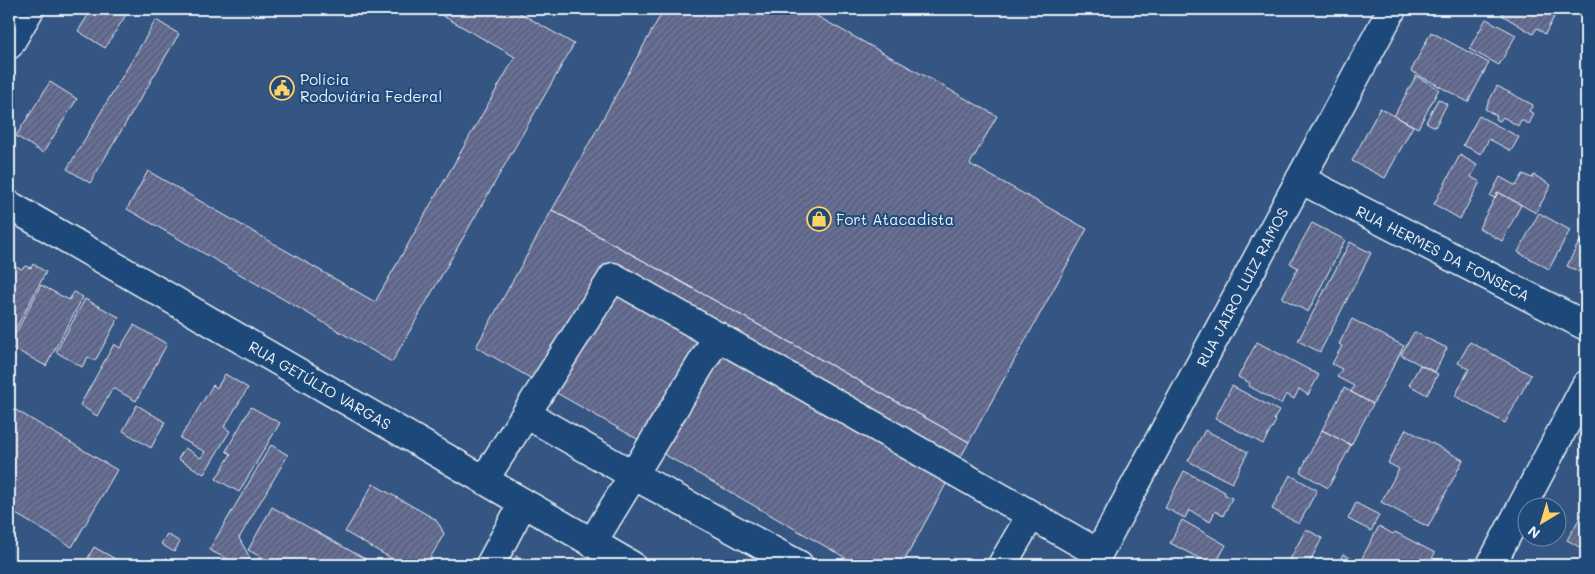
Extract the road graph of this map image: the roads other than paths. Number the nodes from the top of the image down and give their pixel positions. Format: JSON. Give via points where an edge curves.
{"nodes":[{"id":1,"x":30,"y":9,"type":"edge"},
{"id":2,"x":1392,"y":9,"type":"edge"},
{"id":3,"x":9,"y":45,"type":"edge"},
{"id":4,"x":1300,"y":179,"type":"junction"},
{"id":5,"x":9,"y":205,"type":"edge"},
{"id":6,"x":1586,"y":326,"type":"edge"},
{"id":7,"x":718,"y":336,"type":"junction"},
{"id":8,"x":1586,"y":385,"type":"edge"},
{"id":9,"x":526,"y":414,"type":"junction"},
{"id":10,"x":634,"y":475,"type":"junction"},
{"id":11,"x":484,"y":480,"type":"junction"},
{"id":12,"x":523,"y":503,"type":"junction"},
{"id":13,"x":1031,"y":515,"type":"junction"},
{"id":14,"x":592,"y":543,"type":"junction"},
{"id":15,"x":1095,"y":559,"type":"edge"},
{"id":16,"x":490,"y":565,"type":"edge"},
{"id":17,"x":631,"y":565,"type":"edge"},
{"id":18,"x":799,"y":565,"type":"edge"},
{"id":19,"x":1002,"y":565,"type":"edge"},
{"id":20,"x":1491,"y":565,"type":"edge"}],
"edges":[{"from":1,"to":3,"type":"street"},
{"from":2,"to":4,"type":"street","name":"RUA JAIRO LUIZ RAMOS"},
{"from":4,"to":6,"type":"street","name":"RUA HERMES DA FONSECA"},
{"from":4,"to":15,"type":"street","name":"RUA JAIRO LUIZ RAMOS"},
{"from":5,"to":11,"type":"street","name":"RUA GETÚLIO VARGAS"},
{"from":7,"to":9,"type":"street","via":[[613,277]]},
{"from":7,"to":10,"type":"street"},
{"from":7,"to":13,"type":"street"},
{"from":8,"to":20,"type":"street"},
{"from":9,"to":10,"type":"street"},
{"from":9,"to":11,"type":"street"},
{"from":10,"to":14,"type":"street"},
{"from":10,"to":18,"type":"street"},
{"from":11,"to":12,"type":"street","name":"RUA GETÚLIO VARGAS"},
{"from":12,"to":14,"type":"street","name":"RUA GETÚLIO VARGAS"},
{"from":12,"to":16,"type":"street"},
{"from":13,"to":15,"type":"street"},
{"from":13,"to":19,"type":"street"},
{"from":14,"to":17,"type":"street","name":"RUA GETÚLIO VARGAS"}]}
